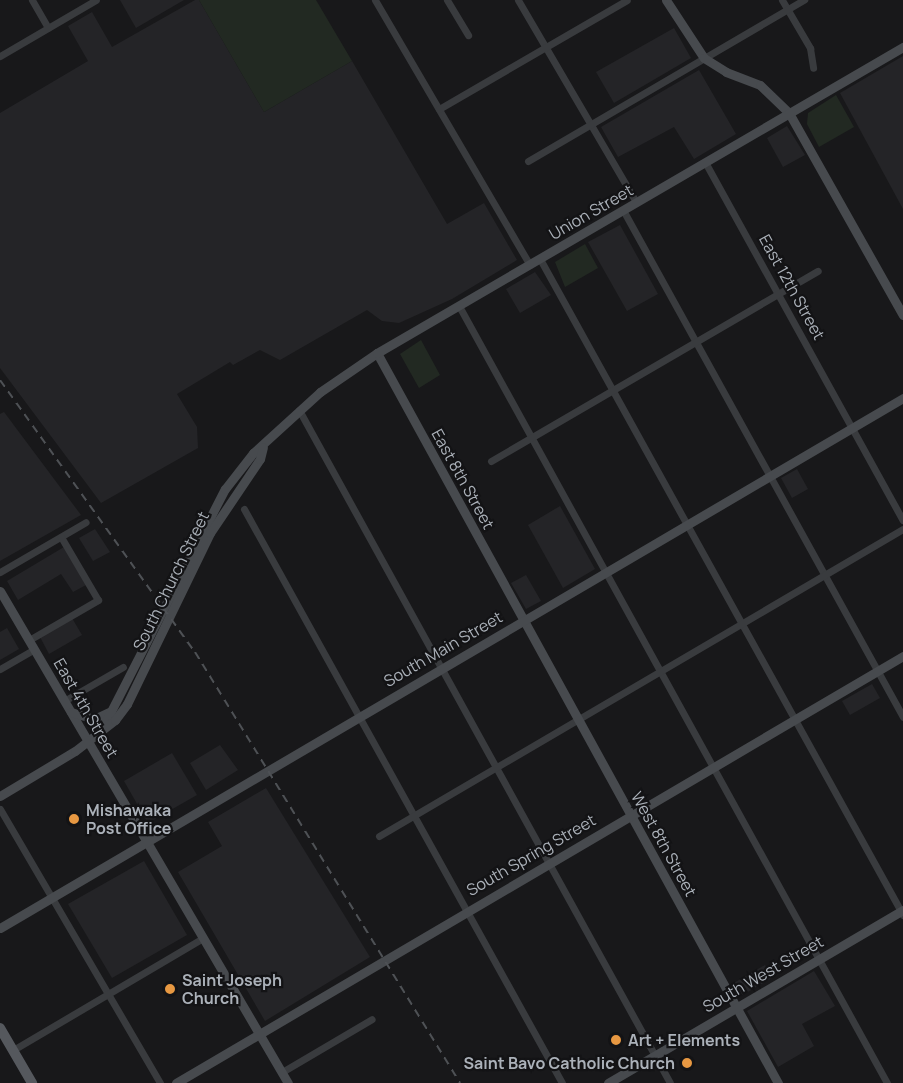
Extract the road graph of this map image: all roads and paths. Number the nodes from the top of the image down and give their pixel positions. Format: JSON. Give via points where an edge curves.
{"nodes":[{"id":1,"x":32,"y":0,"type":"edge"},
{"id":2,"x":96,"y":0,"type":"edge"},
{"id":3,"x":375,"y":0,"type":"edge"},
{"id":4,"x":448,"y":0,"type":"edge"},
{"id":5,"x":518,"y":0,"type":"edge"},
{"id":6,"x":627,"y":0,"type":"edge"},
{"id":7,"x":666,"y":0,"type":"edge"},
{"id":8,"x":782,"y":0,"type":"edge"},
{"id":9,"x":804,"y":0,"type":"edge"},
{"id":10,"x":788,"y":9,"type":"junction"},
{"id":11,"x":48,"y":28,"type":"junction"},
{"id":12,"x":468,"y":36,"type":"dead end"},
{"id":13,"x":903,"y":47,"type":"edge"},
{"id":14,"x":546,"y":48,"type":"junction"},
{"id":15,"x":0,"y":56,"type":"edge"},
{"id":16,"x":704,"y":58,"type":"junction"},
{"id":17,"x":813,"y":68,"type":"dead end"},
{"id":18,"x":439,"y":110,"type":"junction"},
{"id":19,"x":789,"y":113,"type":"junction"},
{"id":20,"x":591,"y":124,"type":"junction"},
{"id":21,"x":528,"y":161,"type":"dead end"},
{"id":22,"x":705,"y":162,"type":"junction"},
{"id":23,"x":636,"y":202,"type":"junction"},
{"id":24,"x":623,"y":210,"type":"junction"},
{"id":25,"x":540,"y":259,"type":"junction"},
{"id":26,"x":530,"y":265,"type":"junction"},
{"id":27,"x":818,"y":271,"type":"dead end"},
{"id":28,"x":777,"y":293,"type":"junction"},
{"id":29,"x":459,"y":306,"type":"junction"},
{"id":30,"x":903,"y":315,"type":"edge"},
{"id":31,"x":696,"y":341,"type":"junction"},
{"id":32,"x":377,"y":353,"type":"junction"},
{"id":33,"x":613,"y":390,"type":"junction"},
{"id":34,"x":903,"y":398,"type":"edge"},
{"id":35,"x":299,"y":410,"type":"junction"},
{"id":36,"x":852,"y":427,"type":"junction"},
{"id":37,"x":532,"y":437,"type":"junction"},
{"id":38,"x":263,"y":447,"type":"junction"},
{"id":39,"x":490,"y":461,"type":"dead end"},
{"id":40,"x":770,"y":476,"type":"junction"},
{"id":41,"x":244,"y":509,"type":"dead end"},
{"id":42,"x":903,"y":520,"type":"edge"},
{"id":43,"x":86,"y":522,"type":"dead end"},
{"id":44,"x":688,"y":524,"type":"junction"},
{"id":45,"x":903,"y":529,"type":"edge"},
{"id":46,"x":61,"y":537,"type":"junction"},
{"id":47,"x":0,"y":572,"type":"edge"},
{"id":48,"x":605,"y":572,"type":"junction"},
{"id":49,"x":825,"y":575,"type":"junction"},
{"id":50,"x":0,"y":591,"type":"edge"},
{"id":51,"x":523,"y":620,"type":"junction"},
{"id":52,"x":742,"y":623,"type":"junction"},
{"id":53,"x":29,"y":640,"type":"junction"},
{"id":54,"x":34,"y":649,"type":"junction"},
{"id":55,"x":903,"y":656,"type":"edge"},
{"id":56,"x":123,"y":667,"type":"dead end"},
{"id":57,"x":442,"y":667,"type":"junction"},
{"id":58,"x":0,"y":669,"type":"edge"},
{"id":59,"x":661,"y":671,"type":"junction"},
{"id":60,"x":878,"y":671,"type":"junction"},
{"id":61,"x":64,"y":701,"type":"junction"},
{"id":62,"x":113,"y":708,"type":"junction"},
{"id":63,"x":71,"y":712,"type":"junction"},
{"id":64,"x":359,"y":716,"type":"junction"},
{"id":65,"x":903,"y":717,"type":"edge"},
{"id":66,"x":578,"y":719,"type":"junction"},
{"id":67,"x":795,"y":719,"type":"junction"},
{"id":68,"x":104,"y":725,"type":"junction"},
{"id":69,"x":88,"y":741,"type":"junction"},
{"id":70,"x":713,"y":766,"type":"junction"},
{"id":71,"x":497,"y":767,"type":"junction"},
{"id":72,"x":0,"y":796,"type":"edge"},
{"id":73,"x":0,"y":809,"type":"edge"},
{"id":74,"x":631,"y":814,"type":"junction"},
{"id":75,"x":414,"y":816,"type":"junction"},
{"id":76,"x":379,"y":836,"type":"dead end"},
{"id":77,"x":146,"y":841,"type":"junction"},
{"id":78,"x":549,"y":862,"type":"junction"},
{"id":79,"x":52,"y":898,"type":"junction"},
{"id":80,"x":467,"y":910,"type":"junction"},
{"id":81,"x":902,"y":912,"type":"edge"},
{"id":82,"x":0,"y":928,"type":"edge"},
{"id":83,"x":203,"y":938,"type":"junction"},
{"id":84,"x":819,"y":959,"type":"junction"},
{"id":85,"x":107,"y":994,"type":"junction"},
{"id":86,"x":736,"y":1008,"type":"junction"},
{"id":87,"x":372,"y":1019,"type":"dead end"},
{"id":88,"x":0,"y":1028,"type":"edge"},
{"id":89,"x":259,"y":1033,"type":"junction"},
{"id":90,"x":13,"y":1050,"type":"junction"},
{"id":91,"x":655,"y":1056,"type":"junction"},
{"id":92,"x":282,"y":1072,"type":"junction"},
{"id":93,"x":32,"y":1083,"type":"edge"},
{"id":94,"x":160,"y":1083,"type":"edge"},
{"id":95,"x":176,"y":1083,"type":"edge"},
{"id":96,"x":288,"y":1083,"type":"edge"},
{"id":97,"x":562,"y":1083,"type":"edge"},
{"id":98,"x":608,"y":1083,"type":"edge"},
{"id":99,"x":670,"y":1083,"type":"edge"},
{"id":100,"x":778,"y":1083,"type":"edge"},
{"id":101,"x":887,"y":1083,"type":"edge"}],
"edges":[{"from":1,"to":11,"type":"street"},
{"from":2,"to":11,"type":"street"},
{"from":3,"to":18,"type":"street"},
{"from":4,"to":12,"type":"street"},
{"from":5,"to":14,"type":"street"},
{"from":6,"to":14,"type":"street"},
{"from":7,"to":16,"type":"street"},
{"from":8,"to":10,"type":"street"},
{"from":9,"to":10,"type":"street"},
{"from":10,"to":16,"type":"street"},
{"from":10,"to":17,"type":"street","via":[[810,48]]},
{"from":11,"to":15,"type":"street"},
{"from":13,"to":19,"type":"street","name":"Union Street"},
{"from":14,"to":18,"type":"street"},
{"from":14,"to":20,"type":"street"},
{"from":16,"to":19,"type":"street","via":[[726,72],[760,85]]},
{"from":16,"to":20,"type":"street"},
{"from":18,"to":26,"type":"street"},
{"from":19,"to":22,"type":"street","name":"Union Street"},
{"from":19,"to":30,"type":"street"},
{"from":20,"to":21,"type":"street"},
{"from":20,"to":23,"type":"street"},
{"from":22,"to":23,"type":"street","name":"Union Street"},
{"from":22,"to":28,"type":"street","name":"East 12th Street"},
{"from":23,"to":24,"type":"street","name":"Union Street"},
{"from":24,"to":25,"type":"street","name":"Union Street"},
{"from":24,"to":31,"type":"street"},
{"from":25,"to":26,"type":"street","name":"Union Street"},
{"from":25,"to":33,"type":"street"},
{"from":26,"to":29,"type":"street","name":"Union Street"},
{"from":27,"to":28,"type":"street"},
{"from":28,"to":31,"type":"street"},
{"from":28,"to":36,"type":"street","name":"East 12th Street"},
{"from":29,"to":32,"type":"street","name":"Union Street"},
{"from":29,"to":37,"type":"street"},
{"from":31,"to":33,"type":"street"},
{"from":31,"to":40,"type":"street"},
{"from":32,"to":35,"type":"street","name":"Union Street"},
{"from":32,"to":51,"type":"street","name":"East 8th Street"},
{"from":33,"to":37,"type":"street"},
{"from":33,"to":44,"type":"street"},
{"from":34,"to":36,"type":"street","name":"South Main Street"},
{"from":35,"to":38,"type":"street","name":"South Church Street"},
{"from":35,"to":57,"type":"street"},
{"from":36,"to":40,"type":"street","name":"South Main Street"},
{"from":36,"to":42,"type":"street","name":"East 12th Street"},
{"from":37,"to":39,"type":"street"},
{"from":37,"to":48,"type":"street"},
{"from":38,"to":62,"type":"street","name":"South Church Street","via":[[252,453],[210,514]]},
{"from":38,"to":68,"type":"street","name":"South Church Street","via":[[260,459],[210,533],[127,704],[115,720]]},
{"from":40,"to":44,"type":"street","name":"South Main Street"},
{"from":40,"to":49,"type":"street"},
{"from":41,"to":64,"type":"street"},
{"from":43,"to":46,"type":"street"},
{"from":44,"to":48,"type":"street","name":"South Main Street"},
{"from":44,"to":52,"type":"street"},
{"from":45,"to":49,"type":"street"},
{"from":46,"to":47,"type":"street"},
{"from":46,"to":53,"type":"street","via":[[98,600]]},
{"from":48,"to":51,"type":"street","name":"South Main Street"},
{"from":48,"to":59,"type":"street"},
{"from":49,"to":52,"type":"street"},
{"from":49,"to":60,"type":"street"},
{"from":50,"to":53,"type":"street","name":"East 4th Street"},
{"from":51,"to":57,"type":"street","name":"South Main Street"},
{"from":51,"to":66,"type":"street","name":"West 8th Street"},
{"from":52,"to":59,"type":"street"},
{"from":52,"to":67,"type":"street"},
{"from":53,"to":54,"type":"street","name":"East 4th Street"},
{"from":54,"to":58,"type":"street"},
{"from":54,"to":61,"type":"street","name":"East 4th Street"},
{"from":55,"to":60,"type":"street","name":"South Spring Street"},
{"from":56,"to":61,"type":"street"},
{"from":57,"to":64,"type":"street","name":"South Main Street"},
{"from":57,"to":71,"type":"street"},
{"from":59,"to":66,"type":"street"},
{"from":59,"to":70,"type":"street"},
{"from":60,"to":65,"type":"street"},
{"from":60,"to":67,"type":"street","name":"South Spring Street"},
{"from":61,"to":63,"type":"street","name":"East 4th Street"},
{"from":62,"to":63,"type":"street","via":[[94,719]]},
{"from":62,"to":68,"type":"street","name":"South Church Street"},
{"from":63,"to":69,"type":"street","name":"East 4th Street"},
{"from":64,"to":75,"type":"street"},
{"from":64,"to":77,"type":"street","name":"South Main Street"},
{"from":66,"to":71,"type":"street"},
{"from":66,"to":74,"type":"street","name":"West 8th Street"},
{"from":67,"to":70,"type":"street","name":"South Spring Street"},
{"from":67,"to":81,"type":"street"},
{"from":68,"to":69,"type":"street","name":"South Church Street"},
{"from":69,"to":72,"type":"street","name":"South Church Street"},
{"from":69,"to":77,"type":"street","name":"East 4th Street"},
{"from":70,"to":74,"type":"street","name":"South Spring Street"},
{"from":70,"to":84,"type":"street"},
{"from":71,"to":75,"type":"street"},
{"from":71,"to":78,"type":"street"},
{"from":73,"to":79,"type":"street"},
{"from":74,"to":78,"type":"street","name":"South Spring Street"},
{"from":74,"to":86,"type":"street","name":"West 8th Street"},
{"from":75,"to":76,"type":"street"},
{"from":75,"to":80,"type":"street"},
{"from":77,"to":79,"type":"street","name":"South Main Street"},
{"from":77,"to":83,"type":"street","name":"East 4th Street"},
{"from":78,"to":80,"type":"street","name":"South Spring Street"},
{"from":78,"to":91,"type":"street"},
{"from":79,"to":82,"type":"street","name":"South Main Street"},
{"from":79,"to":85,"type":"street"},
{"from":80,"to":89,"type":"street","name":"South Spring Street"},
{"from":80,"to":97,"type":"street"},
{"from":81,"to":84,"type":"street","name":"South West Street"},
{"from":83,"to":85,"type":"street"},
{"from":83,"to":89,"type":"street","name":"East 4th Street"},
{"from":84,"to":86,"type":"street","name":"South West Street"},
{"from":84,"to":101,"type":"street"},
{"from":85,"to":90,"type":"street"},
{"from":85,"to":94,"type":"street"},
{"from":86,"to":91,"type":"street","name":"South West Street"},
{"from":86,"to":100,"type":"street","name":"West 8th Street"},
{"from":87,"to":92,"type":"street"},
{"from":88,"to":90,"type":"main road"},
{"from":89,"to":92,"type":"street","name":"East 4th Street"},
{"from":89,"to":95,"type":"street","name":"South Spring Street"},
{"from":90,"to":93,"type":"main road"},
{"from":91,"to":98,"type":"street","name":"South West Street"},
{"from":91,"to":99,"type":"street"},
{"from":92,"to":96,"type":"street","name":"East 4th Street"}]}
